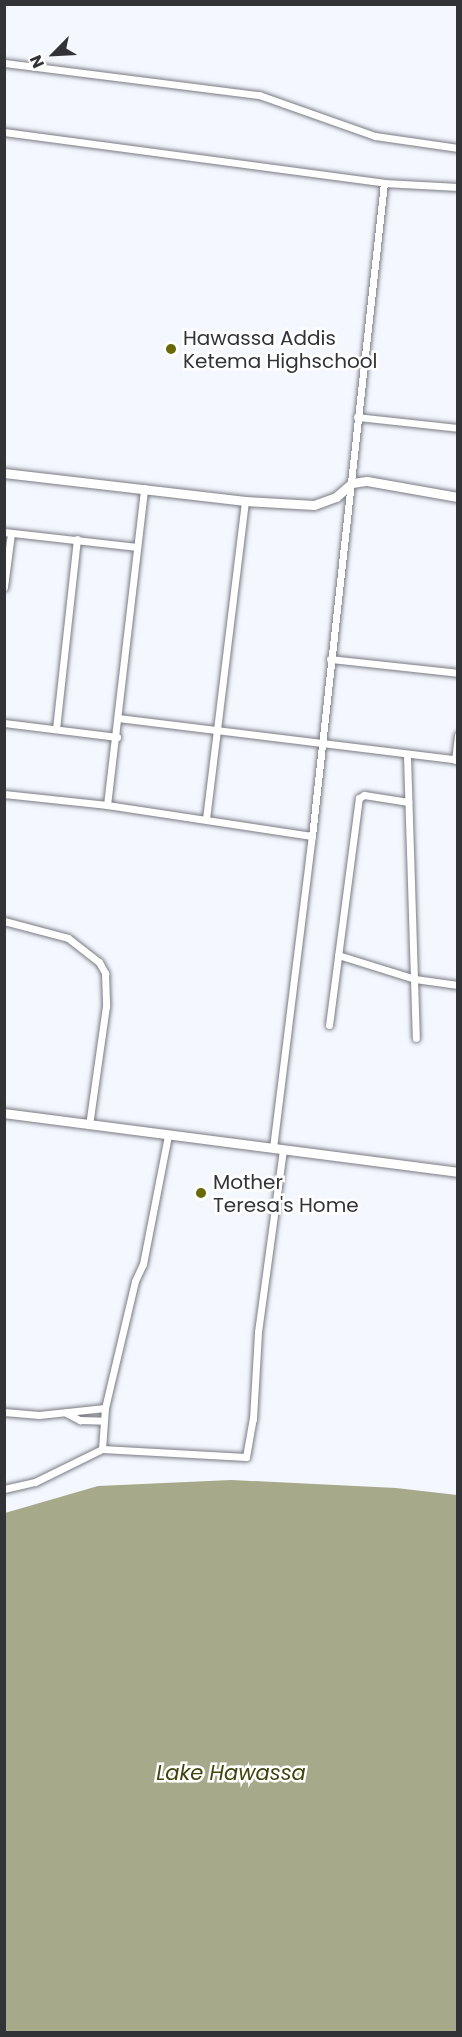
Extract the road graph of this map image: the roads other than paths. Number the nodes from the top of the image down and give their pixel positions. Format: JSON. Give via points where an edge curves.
{"nodes":[{"id":1,"x":4,"y":63,"type":"edge"},
{"id":2,"x":4,"y":132,"type":"edge"},
{"id":3,"x":458,"y":148,"type":"edge"},
{"id":4,"x":384,"y":183,"type":"junction"},
{"id":5,"x":458,"y":187,"type":"edge"},
{"id":6,"x":357,"y":417,"type":"junction"},
{"id":7,"x":458,"y":428,"type":"edge"},
{"id":8,"x":4,"y":473,"type":"edge"},
{"id":9,"x":352,"y":483,"type":"junction"},
{"id":10,"x":144,"y":488,"type":"junction"},
{"id":11,"x":458,"y":497,"type":"edge"},
{"id":12,"x":245,"y":501,"type":"junction"},
{"id":13,"x":8,"y":533,"type":"edge"},
{"id":14,"x":77,"y":539,"type":"junction"},
{"id":15,"x":137,"y":547,"type":"junction"},
{"id":16,"x":4,"y":587,"type":"edge"},
{"id":17,"x":330,"y":659,"type":"junction"},
{"id":18,"x":458,"y":673,"type":"edge"},
{"id":19,"x":118,"y":718,"type":"junction"},
{"id":20,"x":4,"y":723,"type":"edge"},
{"id":21,"x":56,"y":729,"type":"junction"},
{"id":22,"x":216,"y":729,"type":"junction"},
{"id":23,"x":458,"y":735,"type":"edge"},
{"id":24,"x":117,"y":737,"type":"junction"},
{"id":25,"x":322,"y":745,"type":"junction"},
{"id":26,"x":406,"y":756,"type":"junction"},
{"id":27,"x":456,"y":760,"type":"edge"},
{"id":28,"x":4,"y":794,"type":"edge"},
{"id":29,"x":408,"y":802,"type":"junction"},
{"id":30,"x":107,"y":805,"type":"junction"},
{"id":31,"x":207,"y":819,"type":"junction"},
{"id":32,"x":312,"y":836,"type":"junction"},
{"id":33,"x":4,"y":921,"type":"edge"},
{"id":34,"x":338,"y":955,"type":"junction"},
{"id":35,"x":415,"y":979,"type":"junction"},
{"id":36,"x":458,"y":984,"type":"edge"},
{"id":37,"x":329,"y":1025,"type":"dead end"},
{"id":38,"x":416,"y":1038,"type":"dead end"},
{"id":39,"x":4,"y":1113,"type":"edge"},
{"id":40,"x":89,"y":1125,"type":"junction"},
{"id":41,"x":168,"y":1135,"type":"junction"},
{"id":42,"x":278,"y":1149,"type":"junction"},
{"id":43,"x":458,"y":1172,"type":"edge"},
{"id":44,"x":105,"y":1408,"type":"junction"},
{"id":45,"x":4,"y":1412,"type":"edge"},
{"id":46,"x":66,"y":1413,"type":"junction"},
{"id":47,"x":104,"y":1421,"type":"junction"},
{"id":48,"x":102,"y":1449,"type":"junction"},
{"id":49,"x":4,"y":1490,"type":"edge"}],
"edges":[{"from":1,"to":3,"type":"street","via":[[259,95],[375,136]]},
{"from":2,"to":4,"type":"street"},
{"from":4,"to":5,"type":"street"},
{"from":4,"to":6,"type":"street"},
{"from":6,"to":7,"type":"street"},
{"from":6,"to":9,"type":"street"},
{"from":8,"to":10,"type":"street"},
{"from":9,"to":11,"type":"street","via":[[367,481]]},
{"from":9,"to":12,"type":"street","via":[[336,498],[314,505]]},
{"from":9,"to":17,"type":"street","via":[[346,506]]},
{"from":10,"to":12,"type":"street"},
{"from":10,"to":15,"type":"street"},
{"from":12,"to":22,"type":"street"},
{"from":13,"to":14,"type":"street"},
{"from":13,"to":16,"type":"street"},
{"from":14,"to":15,"type":"street"},
{"from":14,"to":21,"type":"street"},
{"from":15,"to":19,"type":"street"},
{"from":17,"to":18,"type":"street"},
{"from":17,"to":25,"type":"street"},
{"from":19,"to":22,"type":"street"},
{"from":19,"to":24,"type":"street"},
{"from":20,"to":21,"type":"street"},
{"from":21,"to":24,"type":"street"},
{"from":22,"to":25,"type":"street"},
{"from":22,"to":31,"type":"street"},
{"from":23,"to":27,"type":"street"},
{"from":24,"to":30,"type":"street"},
{"from":25,"to":26,"type":"street"},
{"from":25,"to":32,"type":"street"},
{"from":26,"to":27,"type":"street"},
{"from":26,"to":29,"type":"street"},
{"from":28,"to":30,"type":"street"},
{"from":29,"to":34,"type":"street","via":[[363,795],[359,798]]},
{"from":29,"to":35,"type":"street"},
{"from":30,"to":31,"type":"street"},
{"from":31,"to":32,"type":"street"},
{"from":32,"to":42,"type":"street"},
{"from":33,"to":40,"type":"street","via":[[68,938],[99,962],[105,973],[106,1006]]},
{"from":34,"to":35,"type":"street"},
{"from":34,"to":37,"type":"street"},
{"from":35,"to":36,"type":"street"},
{"from":35,"to":38,"type":"street"},
{"from":39,"to":40,"type":"street"},
{"from":40,"to":41,"type":"street"},
{"from":41,"to":42,"type":"street"},
{"from":41,"to":44,"type":"street","via":[[143,1263],[135,1281]]},
{"from":42,"to":43,"type":"street"},
{"from":42,"to":48,"type":"street","via":[[258,1332],[253,1419],[246,1456]]},
{"from":44,"to":46,"type":"street"},
{"from":44,"to":47,"type":"street"},
{"from":45,"to":46,"type":"street"},
{"from":46,"to":47,"type":"street","via":[[80,1420]]},
{"from":47,"to":48,"type":"street"},
{"from":48,"to":49,"type":"street","via":[[35,1482]]}]}
